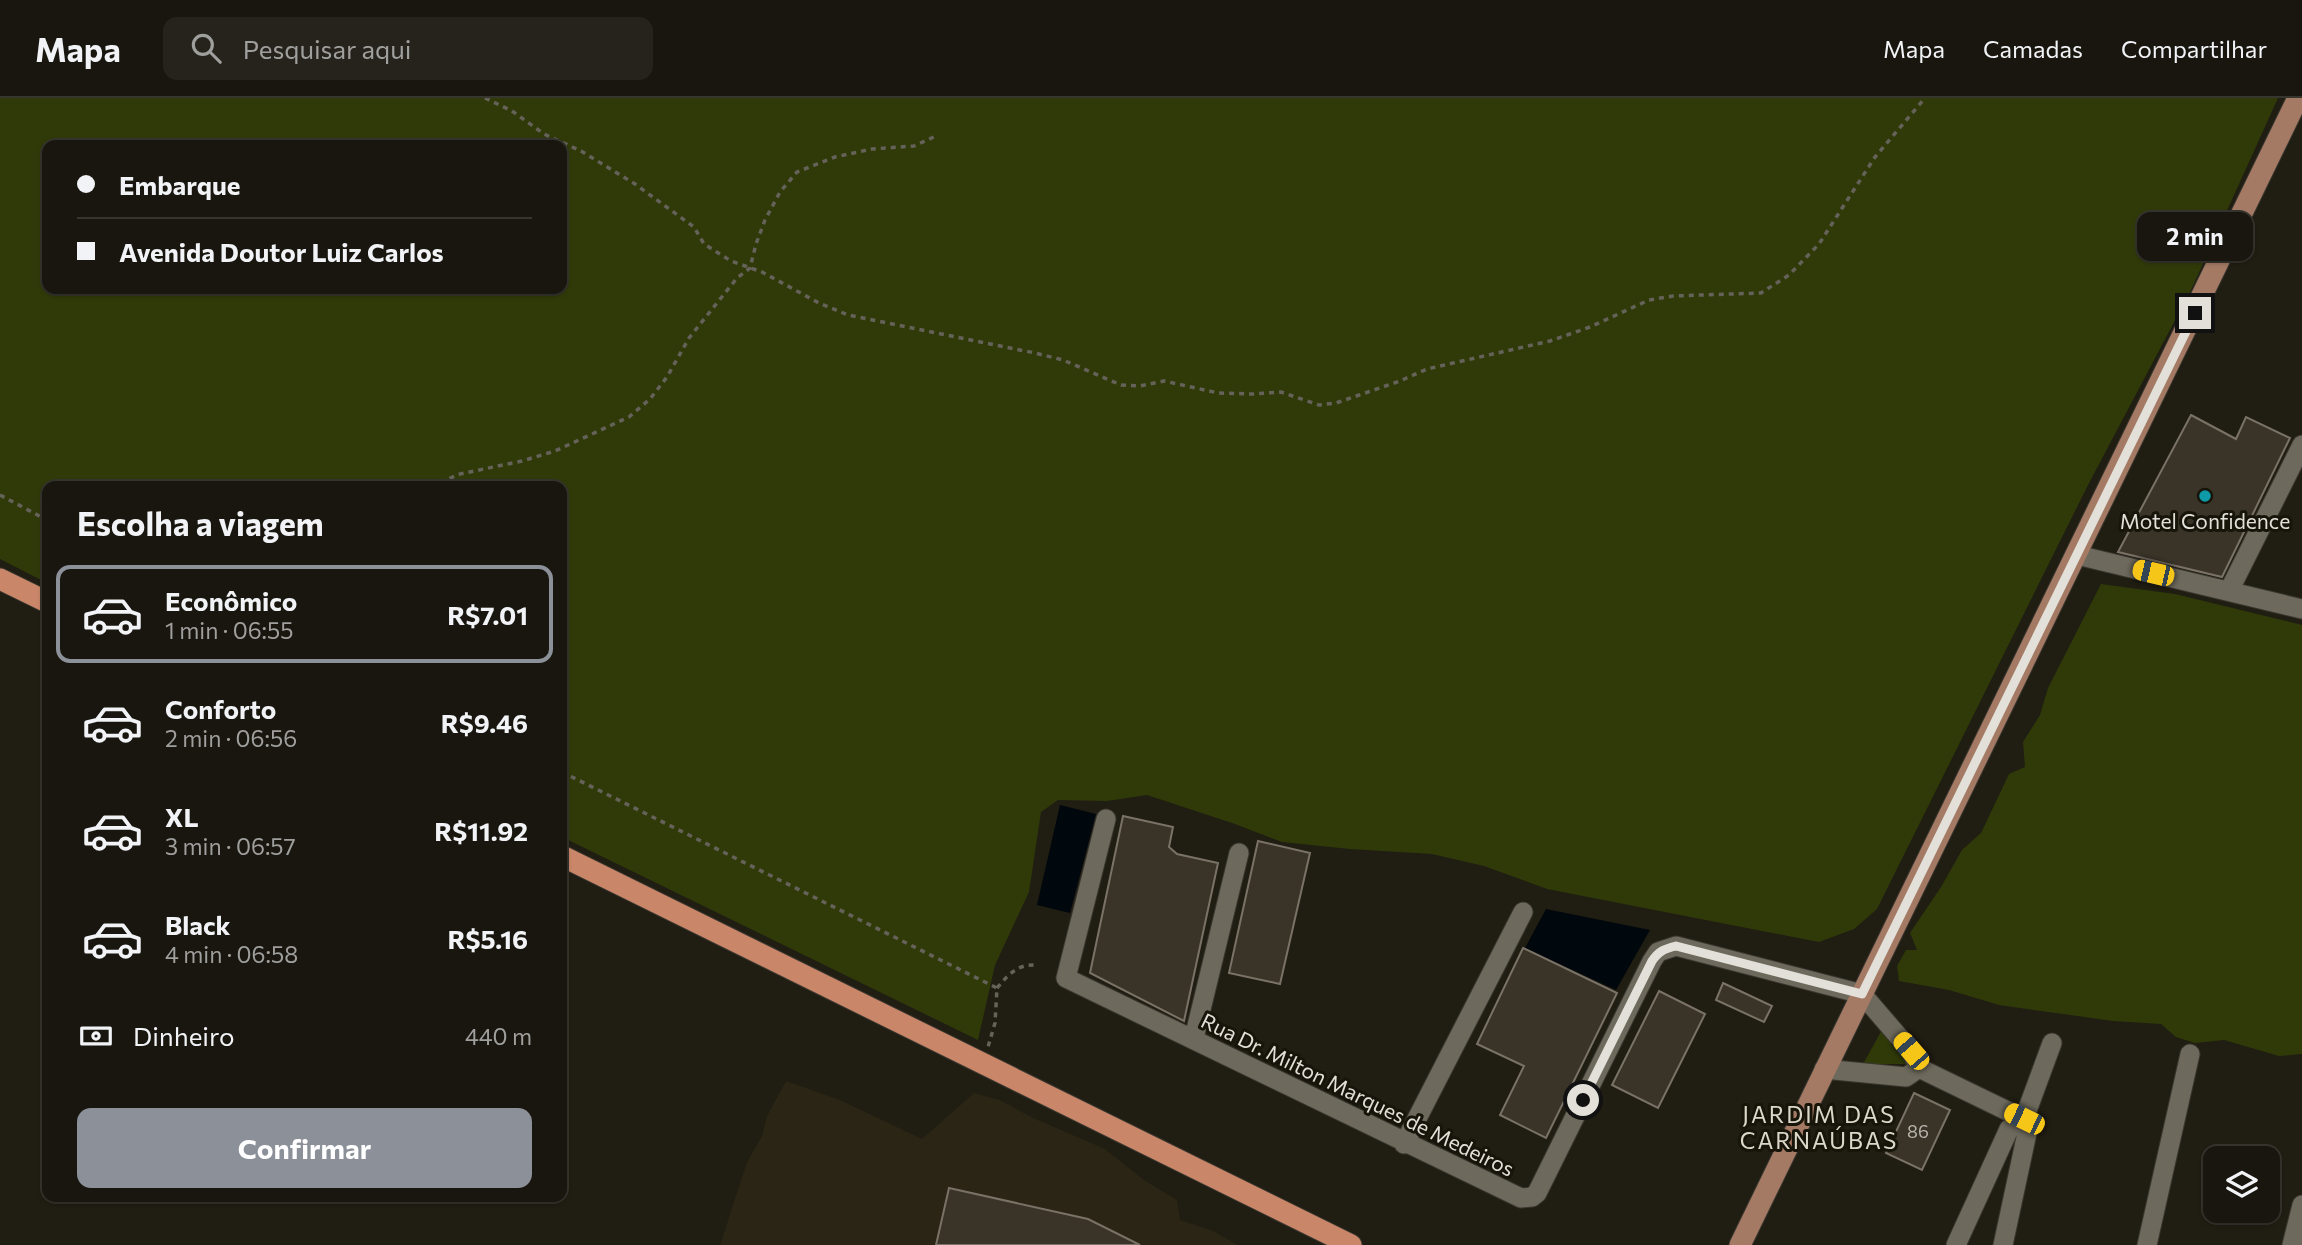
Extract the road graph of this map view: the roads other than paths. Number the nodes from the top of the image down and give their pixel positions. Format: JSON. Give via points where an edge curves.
{"nodes":[{"id":1,"x":2298,"y":98,"type":"edge"},
{"id":2,"x":2302,"y":445,"type":"edge"},
{"id":3,"x":2077,"y":555,"type":"junction"},
{"id":4,"x":0,"y":579,"type":"edge"},
{"id":5,"x":2229,"y":591,"type":"junction"},
{"id":6,"x":42,"y":600,"type":"edge"},
{"id":7,"x":2302,"y":609,"type":"edge"},
{"id":8,"x":1107,"y":819,"type":"dead end"},
{"id":9,"x":1239,"y":853,"type":"dead end"},
{"id":10,"x":567,"y":858,"type":"edge"},
{"id":11,"x":1523,"y":912,"type":"dead end"},
{"id":12,"x":1862,"y":994,"type":"junction"},
{"id":13,"x":1194,"y":1038,"type":"junction"},
{"id":14,"x":2052,"y":1043,"type":"dead end"},
{"id":15,"x":2190,"y":1054,"type":"dead end"},
{"id":16,"x":1919,"y":1068,"type":"junction"},
{"id":17,"x":1824,"y":1069,"type":"junction"},
{"id":18,"x":2024,"y":1119,"type":"junction"},
{"id":19,"x":1404,"y":1144,"type":"junction"},
{"id":20,"x":2302,"y":1205,"type":"edge"},
{"id":21,"x":1351,"y":1245,"type":"edge"},
{"id":22,"x":1740,"y":1245,"type":"edge"},
{"id":23,"x":1956,"y":1245,"type":"edge"},
{"id":24,"x":2003,"y":1245,"type":"edge"},
{"id":25,"x":2147,"y":1245,"type":"edge"},
{"id":26,"x":2292,"y":1245,"type":"edge"}],
"edges":[{"from":1,"to":3,"type":"main road"},
{"from":2,"to":5,"type":"street"},
{"from":3,"to":5,"type":"street"},
{"from":3,"to":12,"type":"main road"},
{"from":4,"to":6,"type":"highway"},
{"from":5,"to":7,"type":"street"},
{"from":8,"to":13,"type":"street","name":"Rua Dr. Milton Marques de Medeiros","via":[[1066,978]]},
{"from":9,"to":13,"type":"street"},
{"from":10,"to":21,"type":"highway"},
{"from":11,"to":19,"type":"street"},
{"from":12,"to":16,"type":"street","via":[[1911,1051]]},
{"from":12,"to":17,"type":"main road"},
{"from":12,"to":19,"type":"street","name":"Rua Dr. Milton Marques de Medeiros","via":[[1676,946],[1665,949],[1652,961],[1532,1197],[1521,1199]]},
{"from":13,"to":19,"type":"street","name":"Rua Dr. Milton Marques de Medeiros"},
{"from":14,"to":18,"type":"street"},
{"from":15,"to":25,"type":"street"},
{"from":16,"to":17,"type":"street","via":[[1906,1077]]},
{"from":16,"to":18,"type":"street"},
{"from":17,"to":22,"type":"main road"},
{"from":18,"to":23,"type":"street","via":[[2009,1129]]},
{"from":18,"to":24,"type":"street","via":[[2027,1133]]},
{"from":20,"to":26,"type":"street"}]}
